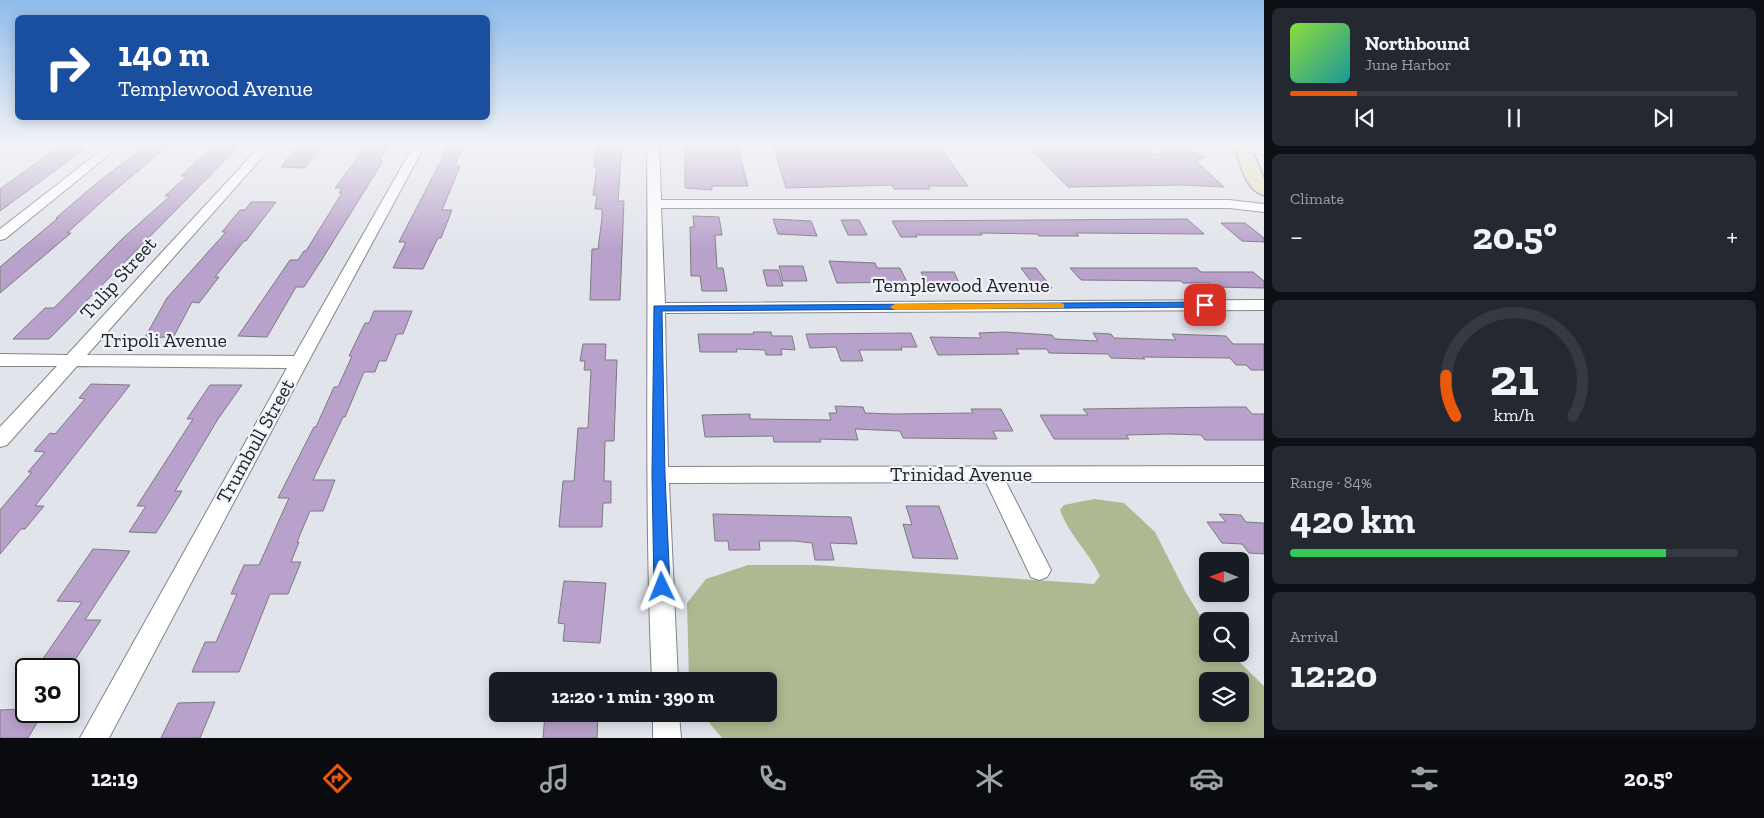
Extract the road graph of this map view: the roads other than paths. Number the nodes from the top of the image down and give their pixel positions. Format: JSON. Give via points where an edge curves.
{"nodes":[{"id":1,"x":72,"y":179,"type":"edge"},
{"id":2,"x":237,"y":179,"type":"edge"},
{"id":3,"x":401,"y":179,"type":"edge"},
{"id":4,"x":654,"y":179,"type":"edge"},
{"id":5,"x":1255,"y":179,"type":"edge"},
{"id":6,"x":1264,"y":190,"type":"edge"},
{"id":7,"x":655,"y":204,"type":"junction"},
{"id":8,"x":1264,"y":208,"type":"edge"},
{"id":9,"x":0,"y":236,"type":"edge"},
{"id":10,"x":1264,"y":305,"type":"edge"},
{"id":11,"x":657,"y":308,"type":"junction"},
{"id":12,"x":0,"y":360,"type":"edge"},
{"id":13,"x":72,"y":361,"type":"junction"},
{"id":14,"x":299,"y":362,"type":"junction"},
{"id":15,"x":0,"y":440,"type":"edge"},
{"id":16,"x":992,"y":474,"type":"junction"},
{"id":17,"x":1264,"y":474,"type":"edge"},
{"id":18,"x":658,"y":475,"type":"junction"},
{"id":19,"x":1039,"y":570,"type":"dead end"},
{"id":20,"x":665,"y":672,"type":"edge"},
{"id":21,"x":666,"y":722,"type":"edge"},
{"id":22,"x":94,"y":738,"type":"edge"},
{"id":23,"x":667,"y":738,"type":"edge"}],
"edges":[{"from":1,"to":9,"type":"street"},
{"from":2,"to":13,"type":"street","name":"Tulip Street"},
{"from":3,"to":14,"type":"street","name":"Trumbull Street"},
{"from":4,"to":7,"type":"street"},
{"from":5,"to":6,"type":"main road"},
{"from":7,"to":8,"type":"street","via":[[1229,204]]},
{"from":7,"to":11,"type":"street"},
{"from":10,"to":11,"type":"street","name":"Templewood Avenue"},
{"from":11,"to":18,"type":"street"},
{"from":12,"to":13,"type":"street","name":"Tripoli Avenue"},
{"from":13,"to":14,"type":"street","name":"Tripoli Avenue"},
{"from":13,"to":15,"type":"street","name":"Tulip Street"},
{"from":14,"to":22,"type":"street","name":"Trumbull Street"},
{"from":16,"to":17,"type":"street","name":"Trinidad Avenue"},
{"from":16,"to":18,"type":"street","name":"Trinidad Avenue"},
{"from":16,"to":19,"type":"street"},
{"from":18,"to":20,"type":"street"},
{"from":21,"to":23,"type":"street"}]}
